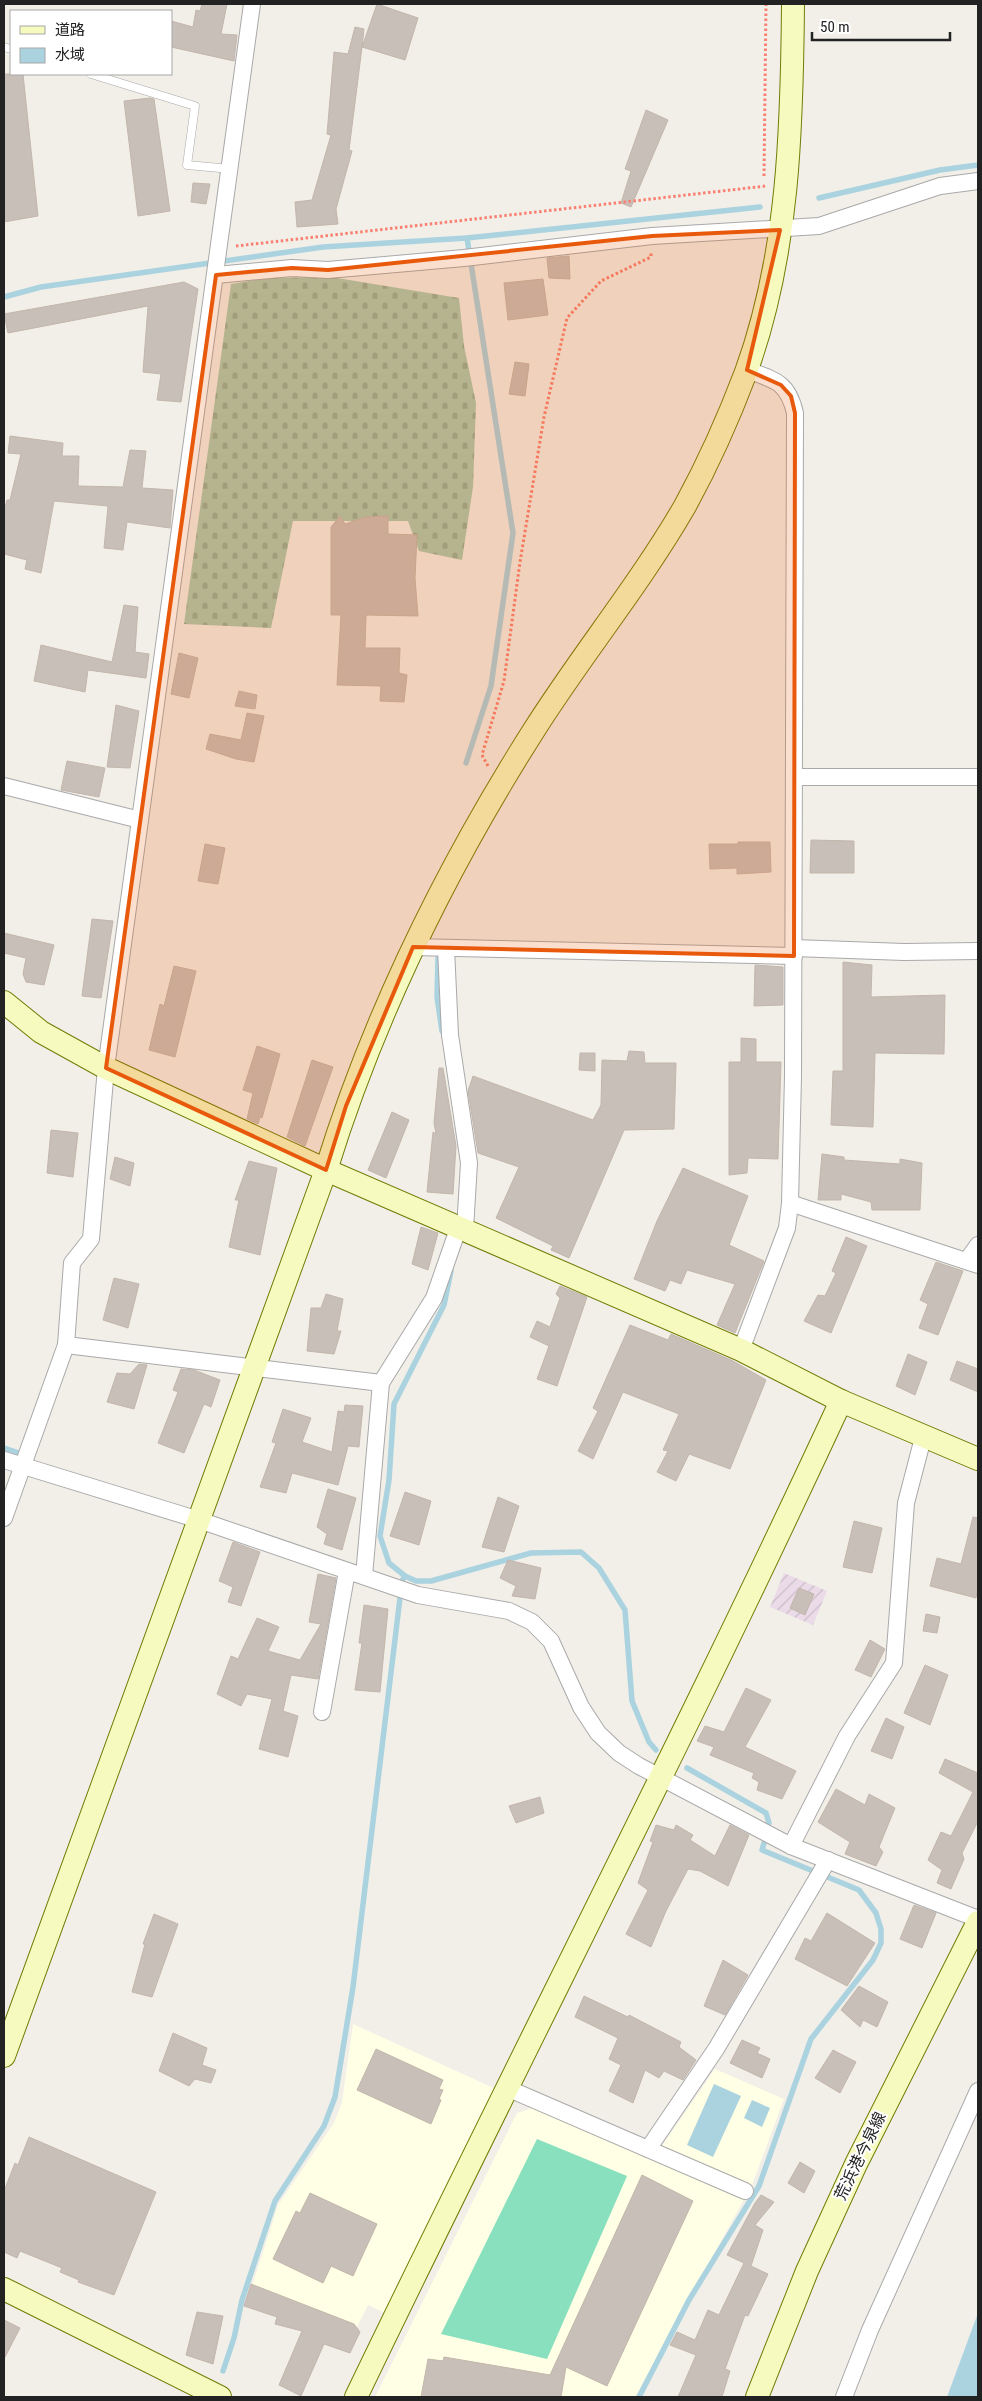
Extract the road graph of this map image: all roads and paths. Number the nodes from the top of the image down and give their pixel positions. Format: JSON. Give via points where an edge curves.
{"nodes":[{"id":1,"x":252,"y":4,"type":"edge"},
{"id":2,"x":766,"y":4,"type":"edge"},
{"id":3,"x":793,"y":4,"type":"edge"},
{"id":4,"x":94,"y":75,"type":"edge"},
{"id":5,"x":230,"y":169,"type":"junction"},
{"id":6,"x":978,"y":181,"type":"edge"},
{"id":7,"x":787,"y":182,"type":"junction"},
{"id":8,"x":764,"y":187,"type":"junction"},
{"id":9,"x":780,"y":230,"type":"junction"},
{"id":10,"x":652,"y":236,"type":"junction"},
{"id":11,"x":220,"y":249,"type":"junction"},
{"id":12,"x":216,"y":272,"type":"junction"},
{"id":13,"x":747,"y":370,"type":"junction"},
{"id":14,"x":794,"y":777,"type":"junction"},
{"id":15,"x":978,"y":777,"type":"edge"},
{"id":16,"x":4,"y":786,"type":"edge"},
{"id":17,"x":498,"y":787,"type":"junction"},
{"id":18,"x":140,"y":820,"type":"junction"},
{"id":19,"x":413,"y":947,"type":"junction"},
{"id":20,"x":978,"y":951,"type":"edge"},
{"id":21,"x":794,"y":952,"type":"junction"},
{"id":22,"x":446,"y":956,"type":"junction"},
{"id":23,"x":5,"y":1004,"type":"edge"},
{"id":24,"x":106,"y":1068,"type":"junction"},
{"id":25,"x":326,"y":1170,"type":"junction"},
{"id":26,"x":790,"y":1204,"type":"junction"},
{"id":27,"x":462,"y":1228,"type":"junction"},
{"id":28,"x":978,"y":1245,"type":"edge"},
{"id":29,"x":973,"y":1262,"type":"edge"},
{"id":30,"x":66,"y":1345,"type":"junction"},
{"id":31,"x":741,"y":1350,"type":"junction"},
{"id":32,"x":253,"y":1368,"type":"junction"},
{"id":33,"x":381,"y":1383,"type":"junction"},
{"id":34,"x":841,"y":1401,"type":"junction"},
{"id":35,"x":924,"y":1434,"type":"junction"},
{"id":36,"x":978,"y":1458,"type":"edge"},
{"id":37,"x":4,"y":1460,"type":"edge"},
{"id":38,"x":24,"y":1467,"type":"junction"},
{"id":39,"x":4,"y":1518,"type":"edge"},
{"id":40,"x":198,"y":1520,"type":"junction"},
{"id":41,"x":347,"y":1571,"type":"junction"},
{"id":42,"x":364,"y":1576,"type":"junction"},
{"id":43,"x":322,"y":1712,"type":"dead end"},
{"id":44,"x":660,"y":1777,"type":"junction"},
{"id":45,"x":791,"y":1846,"type":"junction"},
{"id":46,"x":823,"y":1869,"type":"junction"},
{"id":47,"x":978,"y":1921,"type":"edge"},
{"id":48,"x":4,"y":2056,"type":"edge"},
{"id":49,"x":507,"y":2088,"type":"junction"},
{"id":50,"x":978,"y":2091,"type":"edge"},
{"id":51,"x":648,"y":2149,"type":"junction"},
{"id":52,"x":745,"y":2191,"type":"dead end"},
{"id":53,"x":4,"y":2289,"type":"edge"},
{"id":54,"x":220,"y":2397,"type":"edge"},
{"id":55,"x":356,"y":2397,"type":"edge"},
{"id":56,"x":757,"y":2397,"type":"edge"},
{"id":57,"x":844,"y":2397,"type":"edge"}],
"edges":[{"from":1,"to":5,"type":"street"},
{"from":2,"to":8,"type":"path"},
{"from":3,"to":7,"type":"street"},
{"from":4,"to":5,"type":"lane","via":[[196,106],[187,165]]},
{"from":5,"to":11,"type":"street"},
{"from":6,"to":9,"type":"street","via":[[940,186],[820,226]]},
{"from":7,"to":8,"type":"path"},
{"from":7,"to":9,"type":"street"},
{"from":8,"to":11,"type":"path"},
{"from":9,"to":10,"type":"street"},
{"from":9,"to":13,"type":"street"},
{"from":10,"to":12,"type":"street","via":[[328,270],[292,268]]},
{"from":10,"to":17,"type":"path","via":[[651,257],[601,281],[567,318],[544,417],[504,681],[482,755]]},
{"from":11,"to":12,"type":"street"},
{"from":12,"to":18,"type":"street"},
{"from":13,"to":14,"type":"street","via":[[781,385],[791,396],[795,413]]},
{"from":13,"to":17,"type":"street","via":[[685,505]]},
{"from":14,"to":15,"type":"street"},
{"from":14,"to":21,"type":"street"},
{"from":16,"to":18,"type":"street"},
{"from":17,"to":19,"type":"street"},
{"from":18,"to":24,"type":"street"},
{"from":19,"to":22,"type":"street"},
{"from":19,"to":25,"type":"street","via":[[346,1106]]},
{"from":20,"to":21,"type":"street"},
{"from":21,"to":22,"type":"street"},
{"from":21,"to":26,"type":"street"},
{"from":22,"to":27,"type":"street","via":[[450,1035],[469,1163]]},
{"from":23,"to":24,"type":"street","via":[[41,1032]]},
{"from":24,"to":25,"type":"street"},
{"from":24,"to":30,"type":"street","via":[[90,1239],[72,1263]]},
{"from":25,"to":27,"type":"street"},
{"from":25,"to":32,"type":"street"},
{"from":26,"to":29,"type":"street"},
{"from":26,"to":31,"type":"street","via":[[787,1228]]},
{"from":27,"to":31,"type":"street"},
{"from":27,"to":33,"type":"street","via":[[434,1298]]},
{"from":28,"to":29,"type":"street"},
{"from":30,"to":32,"type":"street"},
{"from":30,"to":38,"type":"street"},
{"from":31,"to":34,"type":"street"},
{"from":32,"to":33,"type":"street"},
{"from":32,"to":40,"type":"street"},
{"from":33,"to":42,"type":"street"},
{"from":34,"to":35,"type":"street"},
{"from":34,"to":44,"type":"street"},
{"from":35,"to":36,"type":"street"},
{"from":35,"to":45,"type":"street","via":[[906,1503],[894,1663],[847,1736]]},
{"from":37,"to":38,"type":"street"},
{"from":38,"to":39,"type":"street"},
{"from":38,"to":40,"type":"street"},
{"from":40,"to":41,"type":"street"},
{"from":40,"to":48,"type":"street"},
{"from":41,"to":42,"type":"street"},
{"from":41,"to":43,"type":"street"},
{"from":42,"to":44,"type":"street","via":[[418,1595],[509,1611],[532,1622],[551,1641],[581,1707],[598,1733],[619,1753]]},
{"from":44,"to":45,"type":"street"},
{"from":44,"to":49,"type":"street"},
{"from":45,"to":46,"type":"street"},
{"from":46,"to":47,"type":"street"},
{"from":46,"to":51,"type":"street","via":[[716,2050]]},
{"from":47,"to":56,"type":"street","name":"荒浜港今泉線","via":[[856,2164],[807,2271]]},
{"from":49,"to":51,"type":"street"},
{"from":49,"to":55,"type":"street"},
{"from":50,"to":57,"type":"street","via":[[870,2330]]},
{"from":51,"to":52,"type":"street"},
{"from":53,"to":54,"type":"street"}]}
